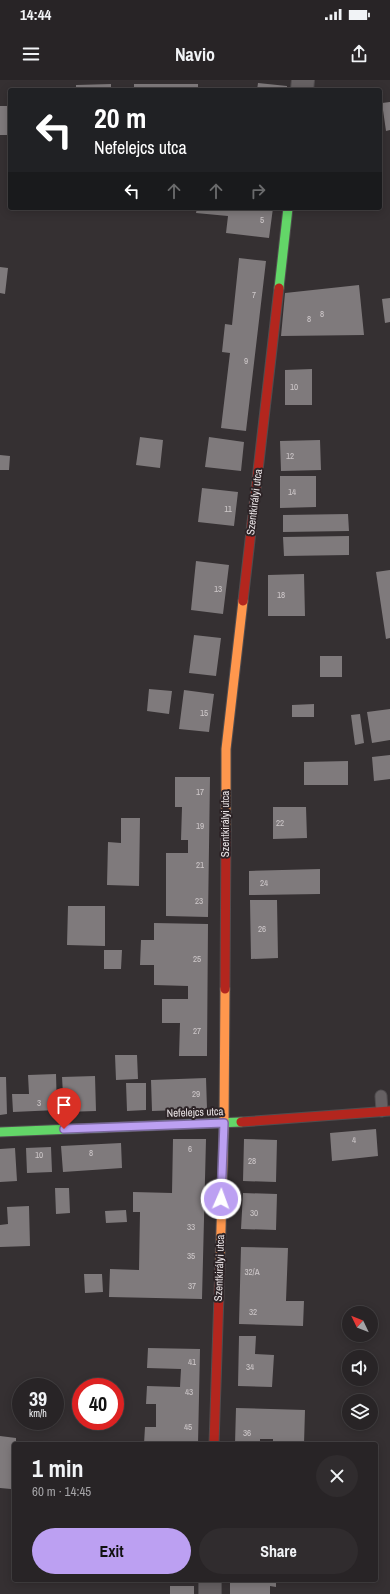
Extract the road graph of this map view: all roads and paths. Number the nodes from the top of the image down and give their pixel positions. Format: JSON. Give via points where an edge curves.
{"nodes":[{"id":1,"x":288,"y":210,"type":"edge"},
{"id":2,"x":380,"y":1096,"type":"dead end"},
{"id":3,"x":386,"y":1111,"type":"edge"},
{"id":4,"x":224,"y":1123,"type":"junction"},
{"id":5,"x":0,"y":1132,"type":"edge"},
{"id":6,"x":214,"y":1442,"type":"edge"},
{"id":7,"x":210,"y":1582,"type":"edge"},
{"id":8,"x":210,"y":1594,"type":"edge"}],
"edges":[{"from":1,"to":4,"type":"street","name":"Szentkirályi utca","via":[[226,749]]},
{"from":2,"to":3,"type":"lane"},
{"from":3,"to":4,"type":"street","name":"Nefelejcs utca"},
{"from":4,"to":5,"type":"street","name":"Nefelejcs utca"},
{"from":4,"to":6,"type":"street","name":"Szentkirályi utca"},
{"from":7,"to":8,"type":"street"}]}
